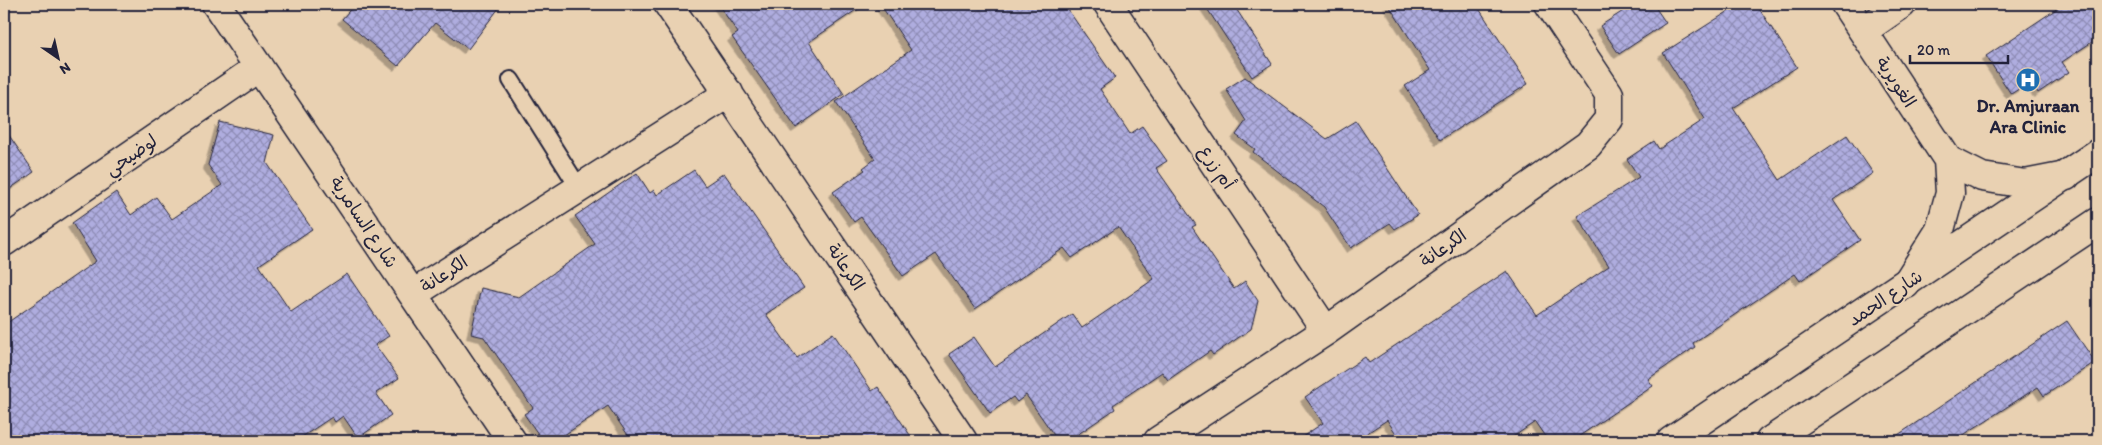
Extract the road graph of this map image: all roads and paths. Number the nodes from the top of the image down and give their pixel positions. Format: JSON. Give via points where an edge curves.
{"nodes":[{"id":1,"x":216,"y":4,"type":"edge"},
{"id":2,"x":668,"y":4,"type":"edge"},
{"id":3,"x":1108,"y":4,"type":"edge"},
{"id":4,"x":1550,"y":4,"type":"edge"},
{"id":5,"x":1845,"y":4,"type":"edge"},
{"id":6,"x":1902,"y":4,"type":"edge"},
{"id":7,"x":1863,"y":31,"type":"junction"},
{"id":8,"x":259,"y":67,"type":"junction"},
{"id":9,"x":511,"y":80,"type":"dead end"},
{"id":10,"x":729,"y":93,"type":"junction"},
{"id":11,"x":2098,"y":153,"type":"edge"},
{"id":12,"x":1948,"y":160,"type":"junction"},
{"id":13,"x":2066,"y":175,"type":"junction"},
{"id":14,"x":579,"y":188,"type":"junction"},
{"id":15,"x":2098,"y":222,"type":"edge"},
{"id":16,"x":4,"y":242,"type":"edge"},
{"id":17,"x":1906,"y":284,"type":"junction"},
{"id":18,"x":412,"y":294,"type":"junction"},
{"id":19,"x":1326,"y":330,"type":"junction"},
{"id":20,"x":512,"y":441,"type":"edge"},
{"id":21,"x":963,"y":441,"type":"edge"},
{"id":22,"x":1158,"y":441,"type":"edge"},
{"id":23,"x":1671,"y":441,"type":"edge"},
{"id":24,"x":1770,"y":441,"type":"edge"}],
"edges":[{"from":1,"to":8,"type":"street","name":"شارع السامرية"},
{"from":2,"to":10,"type":"street","name":"الكرعانة"},
{"from":3,"to":19,"type":"street","name":"أم زرع"},
{"from":4,"to":19,"type":"street","name":"الكرعانة","via":[[1609,94],[1609,119],[1588,145]]},
{"from":5,"to":7,"type":"street","name":"الغويرية"},
{"from":6,"to":7,"type":"street"},
{"from":7,"to":12,"type":"street","name":"الغويرية"},
{"from":8,"to":16,"type":"street","name":"لوضيحي"},
{"from":8,"to":18,"type":"street","name":"شارع السامرية"},
{"from":9,"to":14,"type":"lane"},
{"from":10,"to":14,"type":"street","name":"الكرعانة"},
{"from":10,"to":21,"type":"street","name":"الكرعانة"},
{"from":11,"to":13,"type":"street","name":"شارع الحمد"},
{"from":12,"to":13,"type":"street","via":[[1982,177],[2025,184]]},
{"from":12,"to":17,"type":"street","name":"الغويرية","via":[[1950,193],[1940,230]]},
{"from":13,"to":17,"type":"street","name":"شارع الحمد"},
{"from":14,"to":18,"type":"street","name":"الكرعانة"},
{"from":15,"to":24,"type":"street"},
{"from":17,"to":23,"type":"street","name":"شارع الحمد"},
{"from":18,"to":20,"type":"street","name":"شارع السامرية"},
{"from":19,"to":22,"type":"street","name":"الكرعانة"}]}
